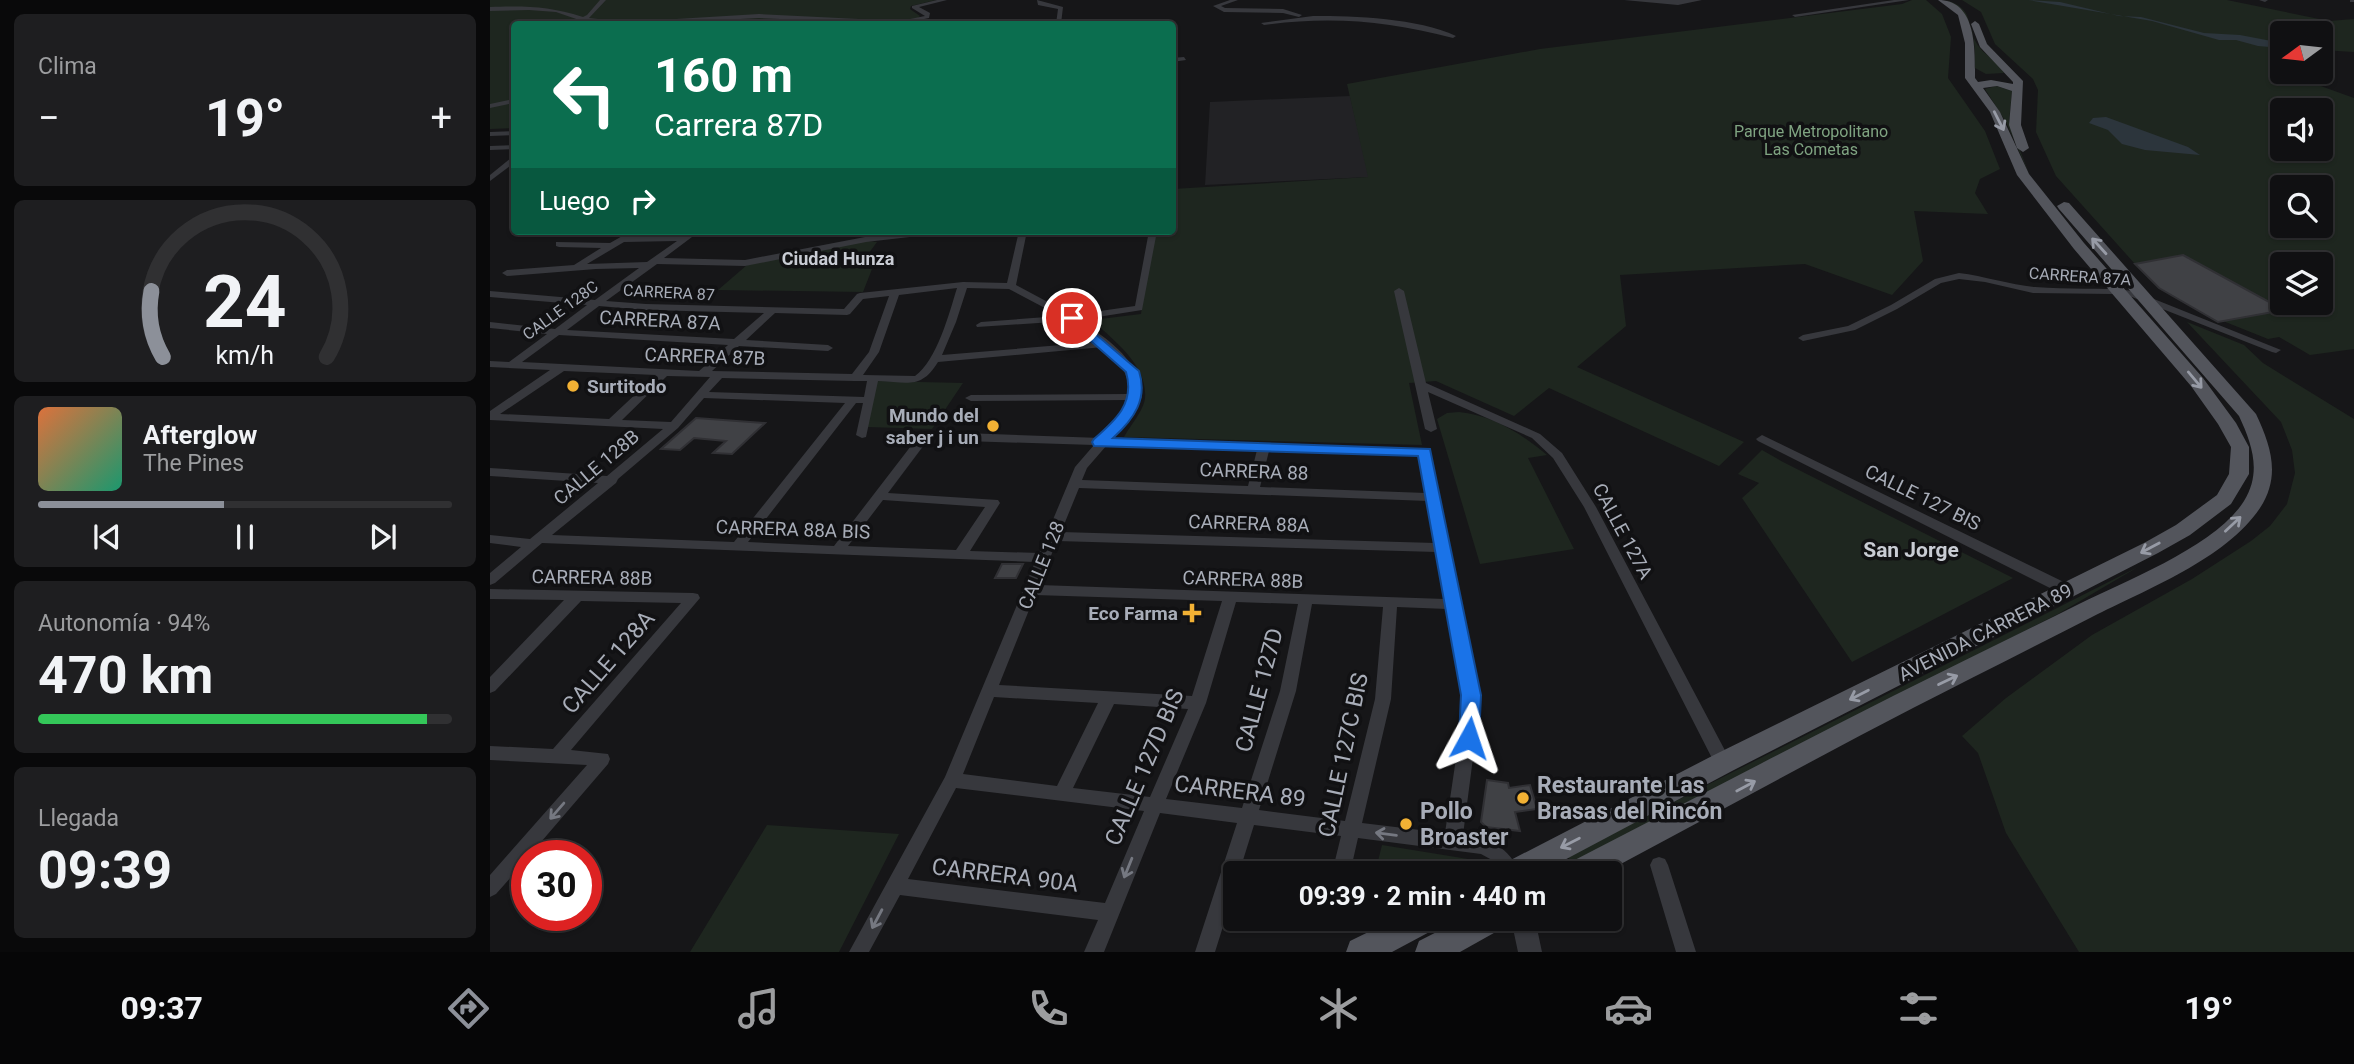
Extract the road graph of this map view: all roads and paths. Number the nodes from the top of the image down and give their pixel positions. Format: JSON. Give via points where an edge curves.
{"nodes":[{"id":1,"x":603,"y":0,"type":"edge"},
{"id":2,"x":944,"y":0,"type":"edge"},
{"id":3,"x":1040,"y":0,"type":"edge"},
{"id":4,"x":1235,"y":0,"type":"edge"},
{"id":5,"x":1627,"y":0,"type":"edge"},
{"id":6,"x":1699,"y":0,"type":"edge"},
{"id":7,"x":1906,"y":0,"type":"edge"},
{"id":8,"x":1942,"y":0,"type":"edge"},
{"id":9,"x":1951,"y":0,"type":"edge"},
{"id":10,"x":490,"y":9,"type":"edge"},
{"id":11,"x":1795,"y":15,"type":"dead end"},
{"id":12,"x":1312,"y":18,"type":"junction"},
{"id":13,"x":582,"y":19,"type":"junction"},
{"id":14,"x":600,"y":21,"type":"edge"},
{"id":15,"x":676,"y":21,"type":"edge"},
{"id":16,"x":857,"y":21,"type":"edge"},
{"id":17,"x":906,"y":21,"type":"edge"},
{"id":18,"x":1059,"y":21,"type":"edge"},
{"id":19,"x":1264,"y":23,"type":"dead end"},
{"id":20,"x":1336,"y":26,"type":"dead end"},
{"id":21,"x":1453,"y":36,"type":"dead end"},
{"id":22,"x":1184,"y":59,"type":"dead end"},
{"id":23,"x":1176,"y":60,"type":"edge"},
{"id":24,"x":1970,"y":66,"type":"junction"},
{"id":25,"x":2011,"y":72,"type":"junction"},
{"id":26,"x":1976,"y":88,"type":"junction"},
{"id":27,"x":2019,"y":90,"type":"junction"},
{"id":28,"x":511,"y":102,"type":"edge"},
{"id":29,"x":490,"y":106,"type":"edge"},
{"id":30,"x":511,"y":133,"type":"edge"},
{"id":31,"x":490,"y":134,"type":"edge"},
{"id":32,"x":511,"y":147,"type":"edge"},
{"id":33,"x":490,"y":148,"type":"edge"},
{"id":34,"x":511,"y":162,"type":"edge"},
{"id":35,"x":505,"y":167,"type":"junction"},
{"id":36,"x":490,"y":169,"type":"edge"},
{"id":37,"x":490,"y":179,"type":"edge"},
{"id":38,"x":630,"y":235,"type":"edge"},
{"id":39,"x":690,"y":235,"type":"edge"},
{"id":40,"x":867,"y":235,"type":"edge"},
{"id":41,"x":1022,"y":235,"type":"edge"},
{"id":42,"x":1152,"y":235,"type":"edge"},
{"id":43,"x":686,"y":238,"type":"junction"},
{"id":44,"x":621,"y":240,"type":"junction"},
{"id":45,"x":559,"y":244,"type":"dead end"},
{"id":46,"x":611,"y":246,"type":"junction"},
{"id":47,"x":652,"y":263,"type":"junction"},
{"id":48,"x":576,"y":267,"type":"junction"},
{"id":49,"x":963,"y":285,"type":"junction"},
{"id":50,"x":1011,"y":286,"type":"junction"},
{"id":51,"x":1399,"y":291,"type":"dead end"},
{"id":52,"x":2118,"y":291,"type":"junction"},
{"id":53,"x":490,"y":292,"type":"edge"},
{"id":54,"x":895,"y":293,"type":"junction"},
{"id":55,"x":2144,"y":297,"type":"junction"},
{"id":56,"x":595,"y":304,"type":"junction"},
{"id":57,"x":771,"y":312,"type":"junction"},
{"id":58,"x":1072,"y":318,"type":"junction"},
{"id":59,"x":490,"y":325,"type":"edge"},
{"id":60,"x":981,"y":325,"type":"dead end"},
{"id":61,"x":557,"y":332,"type":"junction"},
{"id":62,"x":1803,"y":338,"type":"dead end"},
{"id":63,"x":735,"y":342,"type":"junction"},
{"id":64,"x":1104,"y":344,"type":"junction"},
{"id":65,"x":828,"y":348,"type":"dead end"},
{"id":66,"x":2276,"y":351,"type":"dead end"},
{"id":67,"x":934,"y":359,"type":"junction"},
{"id":68,"x":490,"y":363,"type":"edge"},
{"id":69,"x":511,"y":365,"type":"junction"},
{"id":70,"x":562,"y":367,"type":"junction"},
{"id":71,"x":665,"y":372,"type":"junction"},
{"id":72,"x":702,"y":374,"type":"junction"},
{"id":73,"x":719,"y":374,"type":"junction"},
{"id":74,"x":855,"y":378,"type":"junction"},
{"id":75,"x":873,"y":379,"type":"junction"},
{"id":76,"x":1421,"y":385,"type":"junction"},
{"id":77,"x":701,"y":395,"type":"junction"},
{"id":78,"x":1136,"y":397,"type":"junction"},
{"id":79,"x":971,"y":398,"type":"dead end"},
{"id":80,"x":853,"y":400,"type":"junction"},
{"id":81,"x":869,"y":400,"type":"junction"},
{"id":82,"x":490,"y":417,"type":"edge"},
{"id":83,"x":611,"y":424,"type":"junction"},
{"id":84,"x":674,"y":426,"type":"junction"},
{"id":85,"x":1431,"y":429,"type":"dead end"},
{"id":86,"x":862,"y":435,"type":"dead end"},
{"id":87,"x":964,"y":437,"type":"dead end"},
{"id":88,"x":1762,"y":439,"type":"dead end"},
{"id":89,"x":1100,"y":442,"type":"junction"},
{"id":90,"x":918,"y":445,"type":"dead end"},
{"id":91,"x":1264,"y":447,"type":"junction"},
{"id":92,"x":1424,"y":452,"type":"joint"},
{"id":93,"x":490,"y":472,"type":"edge"},
{"id":94,"x":612,"y":480,"type":"junction"},
{"id":95,"x":1074,"y":484,"type":"junction"},
{"id":96,"x":1253,"y":490,"type":"junction"},
{"id":97,"x":879,"y":496,"type":"junction"},
{"id":98,"x":1433,"y":497,"type":"junction"},
{"id":99,"x":1054,"y":536,"type":"junction"},
{"id":100,"x":490,"y":539,"type":"edge"},
{"id":101,"x":538,"y":541,"type":"junction"},
{"id":102,"x":738,"y":546,"type":"junction"},
{"id":103,"x":1443,"y":548,"type":"junction"},
{"id":104,"x":838,"y":550,"type":"junction"},
{"id":105,"x":960,"y":555,"type":"junction"},
{"id":106,"x":1044,"y":558,"type":"junction"},
{"id":107,"x":490,"y":580,"type":"edge"},
{"id":108,"x":1031,"y":590,"type":"junction"},
{"id":109,"x":2067,"y":590,"type":"junction"},
{"id":110,"x":490,"y":594,"type":"edge"},
{"id":111,"x":578,"y":596,"type":"junction"},
{"id":112,"x":693,"y":598,"type":"joint"},
{"id":113,"x":1230,"y":598,"type":"junction"},
{"id":114,"x":1307,"y":601,"type":"junction"},
{"id":115,"x":1390,"y":604,"type":"junction"},
{"id":116,"x":1454,"y":604,"type":"junction"},
{"id":117,"x":490,"y":687,"type":"edge"},
{"id":118,"x":989,"y":691,"type":"junction"},
{"id":119,"x":1109,"y":698,"type":"junction"},
{"id":120,"x":1198,"y":703,"type":"junction"},
{"id":121,"x":490,"y":753,"type":"edge"},
{"id":122,"x":556,"y":757,"type":"junction"},
{"id":123,"x":602,"y":759,"type":"joint"},
{"id":124,"x":1723,"y":763,"type":"junction"},
{"id":125,"x":952,"y":780,"type":"junction"},
{"id":126,"x":1062,"y":794,"type":"junction"},
{"id":127,"x":1154,"y":805,"type":"junction"},
{"id":128,"x":1248,"y":817,"type":"junction"},
{"id":129,"x":1351,"y":830,"type":"junction"},
{"id":130,"x":1453,"y":842,"type":"junction"},
{"id":131,"x":1344,"y":861,"type":"edge"},
{"id":132,"x":1504,"y":861,"type":"edge"},
{"id":133,"x":1535,"y":861,"type":"edge"},
{"id":134,"x":1600,"y":861,"type":"edge"},
{"id":135,"x":1659,"y":865,"type":"dead end"},
{"id":136,"x":895,"y":886,"type":"junction"},
{"id":137,"x":490,"y":888,"type":"edge"},
{"id":138,"x":1110,"y":913,"type":"junction"},
{"id":139,"x":1402,"y":931,"type":"edge"},
{"id":140,"x":1469,"y":931,"type":"edge"},
{"id":141,"x":1526,"y":931,"type":"edge"},
{"id":142,"x":859,"y":952,"type":"edge"},
{"id":143,"x":1094,"y":952,"type":"edge"},
{"id":144,"x":1205,"y":952,"type":"edge"},
{"id":145,"x":1361,"y":952,"type":"edge"},
{"id":146,"x":1430,"y":952,"type":"edge"},
{"id":147,"x":1530,"y":952,"type":"edge"},
{"id":148,"x":1686,"y":952,"type":"edge"}],
"edges":[{"from":1,"to":13,"type":"street"},
{"from":2,"to":17,"type":"street","via":[[914,7],[927,17]]},
{"from":3,"to":18,"type":"street","via":[[1040,4],[1061,8]]},
{"from":4,"to":12,"type":"street","via":[[1216,6]]},
{"from":5,"to":6,"type":"street"},
{"from":7,"to":11,"type":"street"},
{"from":8,"to":24,"type":"main road","via":[[1962,15],[1970,43]]},
{"from":9,"to":25,"type":"main road","via":[[1970,11],[1983,45]]},
{"from":10,"to":13,"type":"street","via":[[542,9]]},
{"from":12,"to":19,"type":"street"},
{"from":12,"to":20,"type":"street"},
{"from":12,"to":21,"type":"street","via":[[1383,19]]},
{"from":13,"to":14,"type":"street"},
{"from":15,"to":16,"type":"street","via":[[759,16]]},
{"from":22,"to":23,"type":"street"},
{"from":24,"to":25,"type":"main road","via":[[1988,76]]},
{"from":24,"to":26,"type":"main road"},
{"from":25,"to":27,"type":"main road"},
{"from":26,"to":27,"type":"main road","via":[[1995,83]]},
{"from":26,"to":52,"type":"main road","name":"AVENIDA CARRERA 89","one_way":true,"via":[[1995,112],[2029,183]]},
{"from":55,"to":27,"type":"main road","name":"AVENIDA CARRERA 89","one_way":true,"via":[[2035,171],[2015,125]]},
{"from":28,"to":29,"type":"street"},
{"from":30,"to":31,"type":"street"},
{"from":32,"to":33,"type":"street"},
{"from":34,"to":35,"type":"street"},
{"from":35,"to":36,"type":"street"},
{"from":35,"to":37,"type":"street"},
{"from":38,"to":44,"type":"street"},
{"from":39,"to":43,"type":"street","name":"CALLE 128C"},
{"from":40,"to":47,"type":"street","via":[[755,262]]},
{"from":41,"to":50,"type":"street"},
{"from":42,"to":58,"type":"street","via":[[1138,309]]},
{"from":43,"to":44,"type":"street"},
{"from":43,"to":47,"type":"street","name":"CALLE 128C"},
{"from":44,"to":46,"type":"street"},
{"from":45,"to":46,"type":"street"},
{"from":46,"to":48,"type":"street"},
{"from":47,"to":48,"type":"street"},
{"from":47,"to":56,"type":"street","name":"CALLE 128C"},
{"from":48,"to":53,"type":"street","via":[[511,272]]},
{"from":49,"to":50,"type":"street"},
{"from":49,"to":54,"type":"street"},
{"from":49,"to":67,"type":"street"},
{"from":50,"to":58,"type":"street"},
{"from":51,"to":76,"type":"street"},
{"from":52,"to":55,"type":"street","name":"CARRERA 87A"},
{"from":52,"to":62,"type":"street","name":"CARRERA 87A","via":[[2046,291],[1969,276],[1947,278],[1851,328]]},
{"from":52,"to":109,"type":"main road","name":"AVENIDA CARRERA 89","one_way":true,"via":[[2227,423],[2239,447],[2241,466],[2232,489],[2216,508],[2151,548]]},
{"from":53,"to":56,"type":"street","name":"CARRERA 87"},
{"from":54,"to":57,"type":"street","name":"CARRERA 87","via":[[856,298],[847,312]]},
{"from":54,"to":74,"type":"street","via":[[874,352]]},
{"from":55,"to":66,"type":"street","name":"CARRERA 87A"},
{"from":134,"to":55,"type":"main road","name":"AVENIDA CARRERA 89","one_way":true,"via":[[2173,567],[2214,542],[2253,505],[2266,469],[2255,427]]},
{"from":56,"to":57,"type":"street","name":"CARRERA 87"},
{"from":56,"to":61,"type":"street","name":"CALLE 128C"},
{"from":57,"to":63,"type":"street"},
{"from":58,"to":60,"type":"street"},
{"from":58,"to":64,"type":"street"},
{"from":59,"to":61,"type":"street","name":"CARRERA 87A"},
{"from":61,"to":63,"type":"street","name":"CARRERA 87A"},
{"from":61,"to":69,"type":"street","name":"CALLE 128C"},
{"from":63,"to":65,"type":"street","name":"CARRERA 87A"},
{"from":63,"to":72,"type":"street"},
{"from":64,"to":67,"type":"street"},
{"from":64,"to":78,"type":"street","via":[[1132,371]]},
{"from":67,"to":75,"type":"street","name":"CARRERA 87B","via":[[919,379]]},
{"from":68,"to":69,"type":"street","name":"CARRERA 87B"},
{"from":69,"to":70,"type":"street","name":"CARRERA 87B"},
{"from":70,"to":71,"type":"street","name":"CARRERA 87B"},
{"from":70,"to":82,"type":"street"},
{"from":71,"to":72,"type":"street","name":"CARRERA 87B"},
{"from":71,"to":83,"type":"street"},
{"from":72,"to":73,"type":"street","name":"CARRERA 87B"},
{"from":73,"to":74,"type":"street","name":"CARRERA 87B"},
{"from":73,"to":77,"type":"street","name":"CALLE 128B"},
{"from":74,"to":75,"type":"street","name":"CARRERA 87B"},
{"from":75,"to":81,"type":"street"},
{"from":76,"to":85,"type":"street"},
{"from":76,"to":124,"type":"street","name":"CALLE 127A","via":[[1536,436],[1558,456],[1590,507]]},
{"from":77,"to":80,"type":"street"},
{"from":77,"to":84,"type":"street","name":"CALLE 128B"},
{"from":78,"to":79,"type":"street"},
{"from":78,"to":89,"type":"street","name":"CALLE 128","via":[[1119,425]]},
{"from":80,"to":81,"type":"street"},
{"from":80,"to":102,"type":"street"},
{"from":81,"to":86,"type":"street"},
{"from":82,"to":83,"type":"street"},
{"from":83,"to":84,"type":"street"},
{"from":84,"to":94,"type":"street","name":"CALLE 128B"},
{"from":87,"to":89,"type":"street"},
{"from":88,"to":109,"type":"street","name":"CALLE 127 BIS"},
{"from":89,"to":91,"type":"street"},
{"from":89,"to":95,"type":"street","name":"CALLE 128"},
{"from":90,"to":97,"type":"street"},
{"from":91,"to":92,"type":"street"},
{"from":91,"to":96,"type":"street"},
{"from":92,"to":98,"type":"street"},
{"from":93,"to":94,"type":"street"},
{"from":94,"to":101,"type":"street","name":"CALLE 128B"},
{"from":95,"to":96,"type":"street","name":"CARRERA 88"},
{"from":95,"to":99,"type":"street","name":"CALLE 128"},
{"from":96,"to":98,"type":"street","name":"CARRERA 88"},
{"from":97,"to":104,"type":"street"},
{"from":97,"to":105,"type":"street","via":[[994,503]]},
{"from":98,"to":103,"type":"street"},
{"from":99,"to":103,"type":"street","name":"CARRERA 88A"},
{"from":99,"to":106,"type":"street","name":"CALLE 128"},
{"from":100,"to":101,"type":"street","name":"CARRERA 88A BIS"},
{"from":101,"to":102,"type":"street","name":"CARRERA 88A BIS"},
{"from":101,"to":107,"type":"street","name":"CALLE 128B"},
{"from":102,"to":104,"type":"street","name":"CARRERA 88A BIS"},
{"from":103,"to":116,"type":"street"},
{"from":104,"to":105,"type":"street","name":"CARRERA 88A BIS"},
{"from":105,"to":106,"type":"street","name":"CARRERA 88A BIS"},
{"from":106,"to":108,"type":"street","name":"CALLE 128"},
{"from":108,"to":113,"type":"street","name":"CARRERA 88B"},
{"from":108,"to":118,"type":"street","name":"CALLE 128"},
{"from":109,"to":124,"type":"main road","name":"AVENIDA CARRERA 89","one_way":true},
{"from":110,"to":111,"type":"street","name":"CARRERA 88B"},
{"from":111,"to":112,"type":"street","name":"CARRERA 88B"},
{"from":111,"to":117,"type":"street"},
{"from":112,"to":122,"type":"street","name":"CALLE 128A"},
{"from":113,"to":114,"type":"street","name":"CARRERA 88B"},
{"from":113,"to":120,"type":"street","name":"CALLE 127D BIS"},
{"from":114,"to":115,"type":"street","name":"CARRERA 88B"},
{"from":114,"to":128,"type":"street","name":"CALLE 127D","via":[[1289,691]]},
{"from":115,"to":116,"type":"street","name":"CARRERA 88B"},
{"from":115,"to":129,"type":"street","name":"CALLE 127C BIS","via":[[1383,698]]},
{"from":116,"to":130,"type":"street","via":[[1472,704]]},
{"from":118,"to":119,"type":"street"},
{"from":118,"to":125,"type":"street","name":"CALLE 128"},
{"from":119,"to":120,"type":"street"},
{"from":119,"to":126,"type":"street"},
{"from":120,"to":127,"type":"street","name":"CALLE 127D BIS"},
{"from":121,"to":122,"type":"street"},
{"from":122,"to":123,"type":"street"},
{"from":123,"to":137,"type":"street","one_way":true},
{"from":124,"to":133,"type":"main road","name":"AVENIDA CARRERA 89","one_way":true},
{"from":125,"to":126,"type":"street","name":"CARRERA 89"},
{"from":125,"to":136,"type":"street","name":"CALLE 128"},
{"from":126,"to":127,"type":"street","name":"CARRERA 89"},
{"from":127,"to":128,"type":"street","name":"CARRERA 89"},
{"from":127,"to":138,"type":"street","name":"CALLE 127D BIS","one_way":true},
{"from":128,"to":129,"type":"street","name":"CARRERA 89"},
{"from":128,"to":144,"type":"street","name":"CALLE 127D"},
{"from":130,"to":129,"type":"street","name":"CARRERA 89","one_way":true},
{"from":129,"to":131,"type":"street","name":"CALLE 127C BIS"},
{"from":130,"to":132,"type":"street","name":"CARRERA 89","via":[[1490,849]]},
{"from":135,"to":148,"type":"street"},
{"from":136,"to":138,"type":"street","name":"CARRERA 90A"},
{"from":136,"to":142,"type":"street","name":"CALLE 128","one_way":true},
{"from":138,"to":143,"type":"street","name":"CALLE 127D BIS"},
{"from":139,"to":145,"type":"main road"},
{"from":140,"to":146,"type":"main road"},
{"from":141,"to":147,"type":"street"}]}
